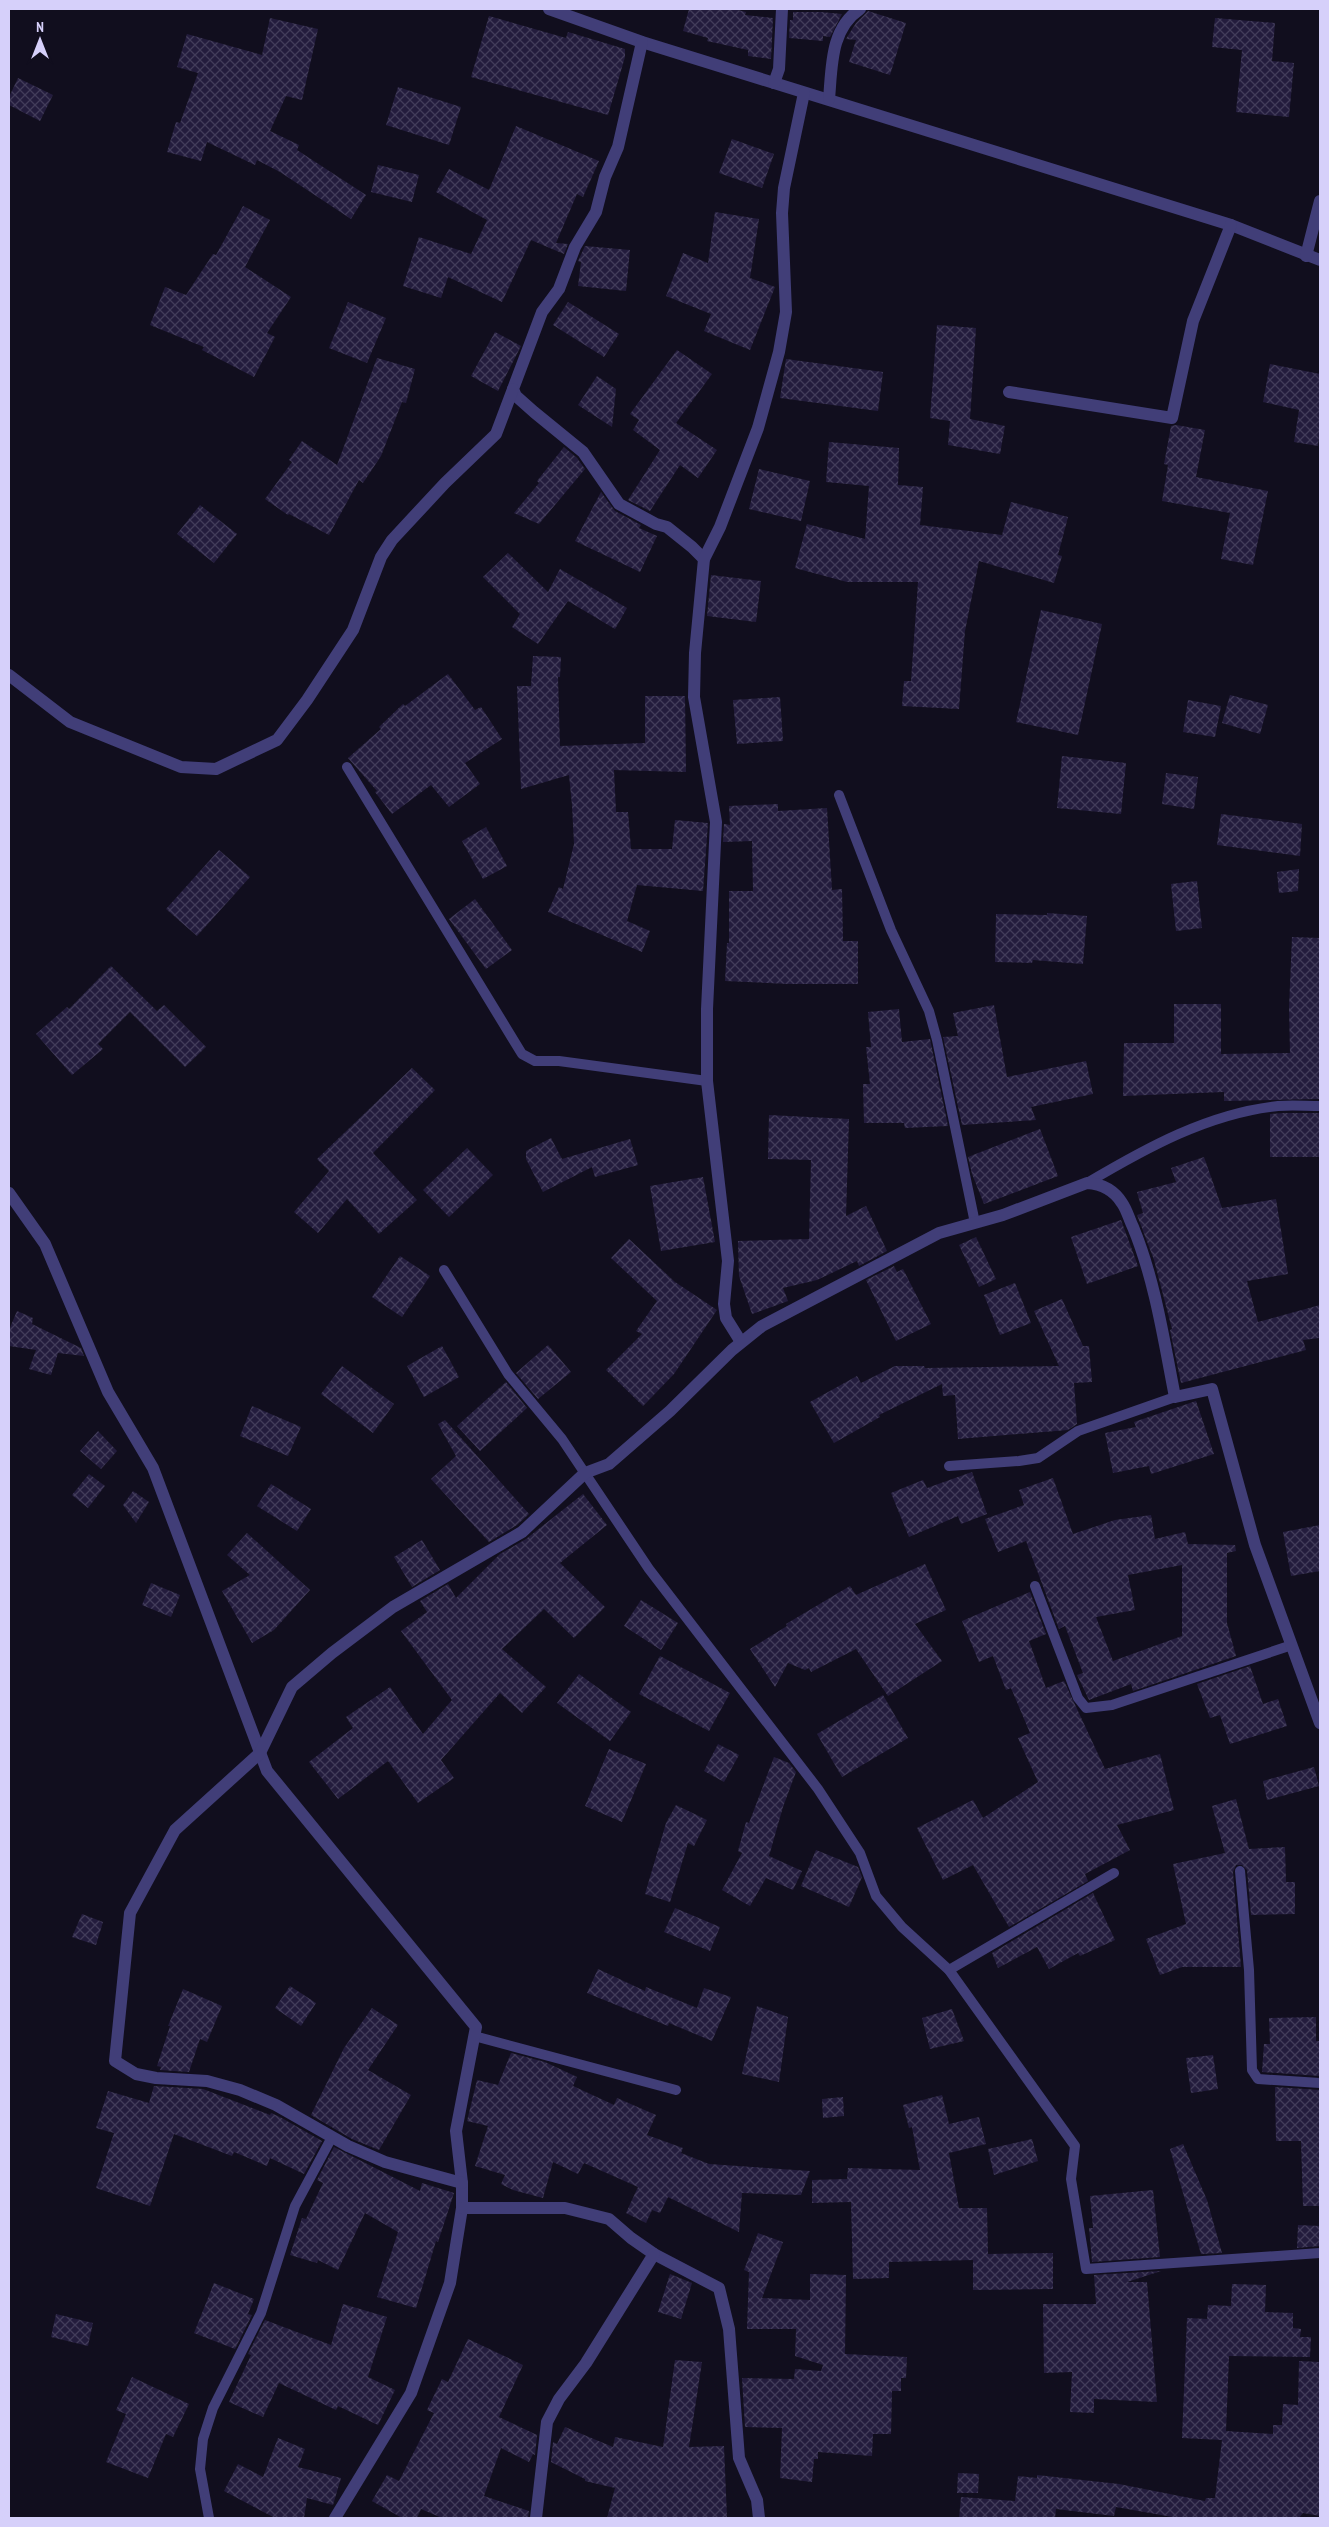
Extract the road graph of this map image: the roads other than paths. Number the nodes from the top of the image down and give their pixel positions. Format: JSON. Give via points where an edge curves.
{"nodes":[{"id":1,"x":549,"y":9,"type":"edge"},
{"id":2,"x":782,"y":9,"type":"edge"},
{"id":3,"x":860,"y":9,"type":"edge"},
{"id":4,"x":642,"y":42,"type":"junction"},
{"id":5,"x":774,"y":83,"type":"junction"},
{"id":6,"x":804,"y":93,"type":"junction"},
{"id":7,"x":829,"y":99,"type":"junction"},
{"id":8,"x":1320,"y":201,"type":"edge"},
{"id":9,"x":1231,"y":225,"type":"junction"},
{"id":10,"x":1306,"y":256,"type":"junction"},
{"id":11,"x":1320,"y":260,"type":"edge"},
{"id":12,"x":513,"y":390,"type":"junction"},
{"id":13,"x":1009,"y":392,"type":"dead end"},
{"id":14,"x":704,"y":559,"type":"junction"},
{"id":15,"x":9,"y":674,"type":"edge"},
{"id":16,"x":347,"y":767,"type":"dead end"},
{"id":17,"x":839,"y":795,"type":"dead end"},
{"id":18,"x":707,"y":1081,"type":"junction"},
{"id":19,"x":1320,"y":1106,"type":"edge"},
{"id":20,"x":1087,"y":1183,"type":"junction"},
{"id":21,"x":9,"y":1193,"type":"edge"},
{"id":22,"x":975,"y":1223,"type":"junction"},
{"id":23,"x":444,"y":1270,"type":"dead end"},
{"id":24,"x":742,"y":1342,"type":"junction"},
{"id":25,"x":1175,"y":1397,"type":"junction"},
{"id":26,"x":950,"y":1466,"type":"dead end"},
{"id":27,"x":585,"y":1473,"type":"junction"},
{"id":28,"x":1035,"y":1586,"type":"dead end"},
{"id":29,"x":1292,"y":1645,"type":"junction"},
{"id":30,"x":1320,"y":1723,"type":"edge"},
{"id":31,"x":260,"y":1753,"type":"junction"},
{"id":32,"x":1240,"y":1871,"type":"dead end"},
{"id":33,"x":1114,"y":1874,"type":"dead end"},
{"id":34,"x":949,"y":1970,"type":"junction"},
{"id":35,"x":474,"y":2036,"type":"junction"},
{"id":36,"x":1320,"y":2084,"type":"edge"},
{"id":37,"x":676,"y":2090,"type":"dead end"},
{"id":38,"x":332,"y":2137,"type":"junction"},
{"id":39,"x":462,"y":2183,"type":"junction"},
{"id":40,"x":462,"y":2208,"type":"junction"},
{"id":41,"x":1320,"y":2253,"type":"edge"},
{"id":42,"x":654,"y":2254,"type":"junction"},
{"id":43,"x":339,"y":2516,"type":"edge"},
{"id":44,"x":209,"y":2518,"type":"edge"},
{"id":45,"x":536,"y":2518,"type":"edge"},
{"id":46,"x":759,"y":2518,"type":"edge"}],
"edges":[{"from":1,"to":4,"type":"street"},
{"from":2,"to":5,"type":"street"},
{"from":3,"to":7,"type":"street","via":[[849,16],[834,48]]},
{"from":4,"to":5,"type":"street"},
{"from":4,"to":12,"type":"street","via":[[618,147],[605,177],[596,212],[575,247],[559,289],[542,312]]},
{"from":5,"to":6,"type":"street"},
{"from":6,"to":7,"type":"street"},
{"from":6,"to":14,"type":"street","via":[[784,188],[786,312],[779,352],[758,428],[720,527]]},
{"from":7,"to":9,"type":"street"},
{"from":8,"to":10,"type":"street"},
{"from":9,"to":10,"type":"street"},
{"from":9,"to":13,"type":"street","via":[[1193,321],[1172,418]]},
{"from":10,"to":11,"type":"street"},
{"from":12,"to":14,"type":"street","via":[[534,412],[583,452],[619,504],[667,527]]},
{"from":12,"to":15,"type":"street","via":[[496,434],[444,483],[381,556],[352,630],[277,740],[216,770],[181,766],[70,722]]},
{"from":14,"to":18,"type":"street","via":[[694,697],[716,822]]},
{"from":16,"to":18,"type":"lane","via":[[522,1054],[535,1062],[559,1062]]},
{"from":17,"to":22,"type":"lane","via":[[892,930],[929,1011],[938,1040]]},
{"from":18,"to":24,"type":"street","via":[[728,1261],[724,1291],[726,1318]]},
{"from":19,"to":20,"type":"lane","via":[[1278,1106],[1193,1128],[1149,1146]]},
{"from":20,"to":22,"type":"street"},
{"from":20,"to":25,"type":"street","via":[[1111,1190],[1122,1203],[1141,1248]]},
{"from":21,"to":31,"type":"street","via":[[45,1244],[108,1392],[153,1468]]},
{"from":22,"to":24,"type":"street","via":[[939,1233],[762,1326]]},
{"from":23,"to":27,"type":"lane","via":[[508,1374],[562,1439]]},
{"from":24,"to":27,"type":"street","via":[[610,1464]]},
{"from":25,"to":26,"type":"lane","via":[[1078,1432],[1038,1458]]},
{"from":25,"to":29,"type":"street","via":[[1212,1389],[1255,1545]]},
{"from":27,"to":31,"type":"street","via":[[522,1532],[392,1607],[292,1687]]},
{"from":27,"to":34,"type":"lane","via":[[649,1569],[818,1789],[860,1853],[876,1896],[902,1927]]},
{"from":28,"to":29,"type":"lane","via":[[1078,1698],[1086,1708],[1112,1705]]},
{"from":29,"to":30,"type":"street"},
{"from":31,"to":35,"type":"street","via":[[267,1771],[476,2027]]},
{"from":31,"to":38,"type":"street","via":[[175,1830],[130,1914],[115,2061],[136,2074],[207,2081],[240,2090],[276,2105]]},
{"from":32,"to":36,"type":"lane","via":[[1249,1970],[1252,2070],[1258,2079]]},
{"from":33,"to":34,"type":"lane"},
{"from":34,"to":41,"type":"lane","via":[[1075,2146],[1071,2179],[1086,2269]]},
{"from":35,"to":37,"type":"lane"},
{"from":35,"to":39,"type":"street","via":[[456,2131]]},
{"from":38,"to":39,"type":"street","via":[[385,2162]]},
{"from":38,"to":44,"type":"lane","via":[[295,2206],[261,2313],[213,2408],[203,2439],[200,2469]]},
{"from":39,"to":40,"type":"street"},
{"from":40,"to":42,"type":"street","via":[[565,2208],[609,2219]]},
{"from":40,"to":43,"type":"street","via":[[450,2283],[411,2393]]},
{"from":42,"to":45,"type":"street","via":[[547,2422]]},
{"from":42,"to":46,"type":"street","via":[[719,2288],[729,2329],[739,2458],[757,2500]]}]}
